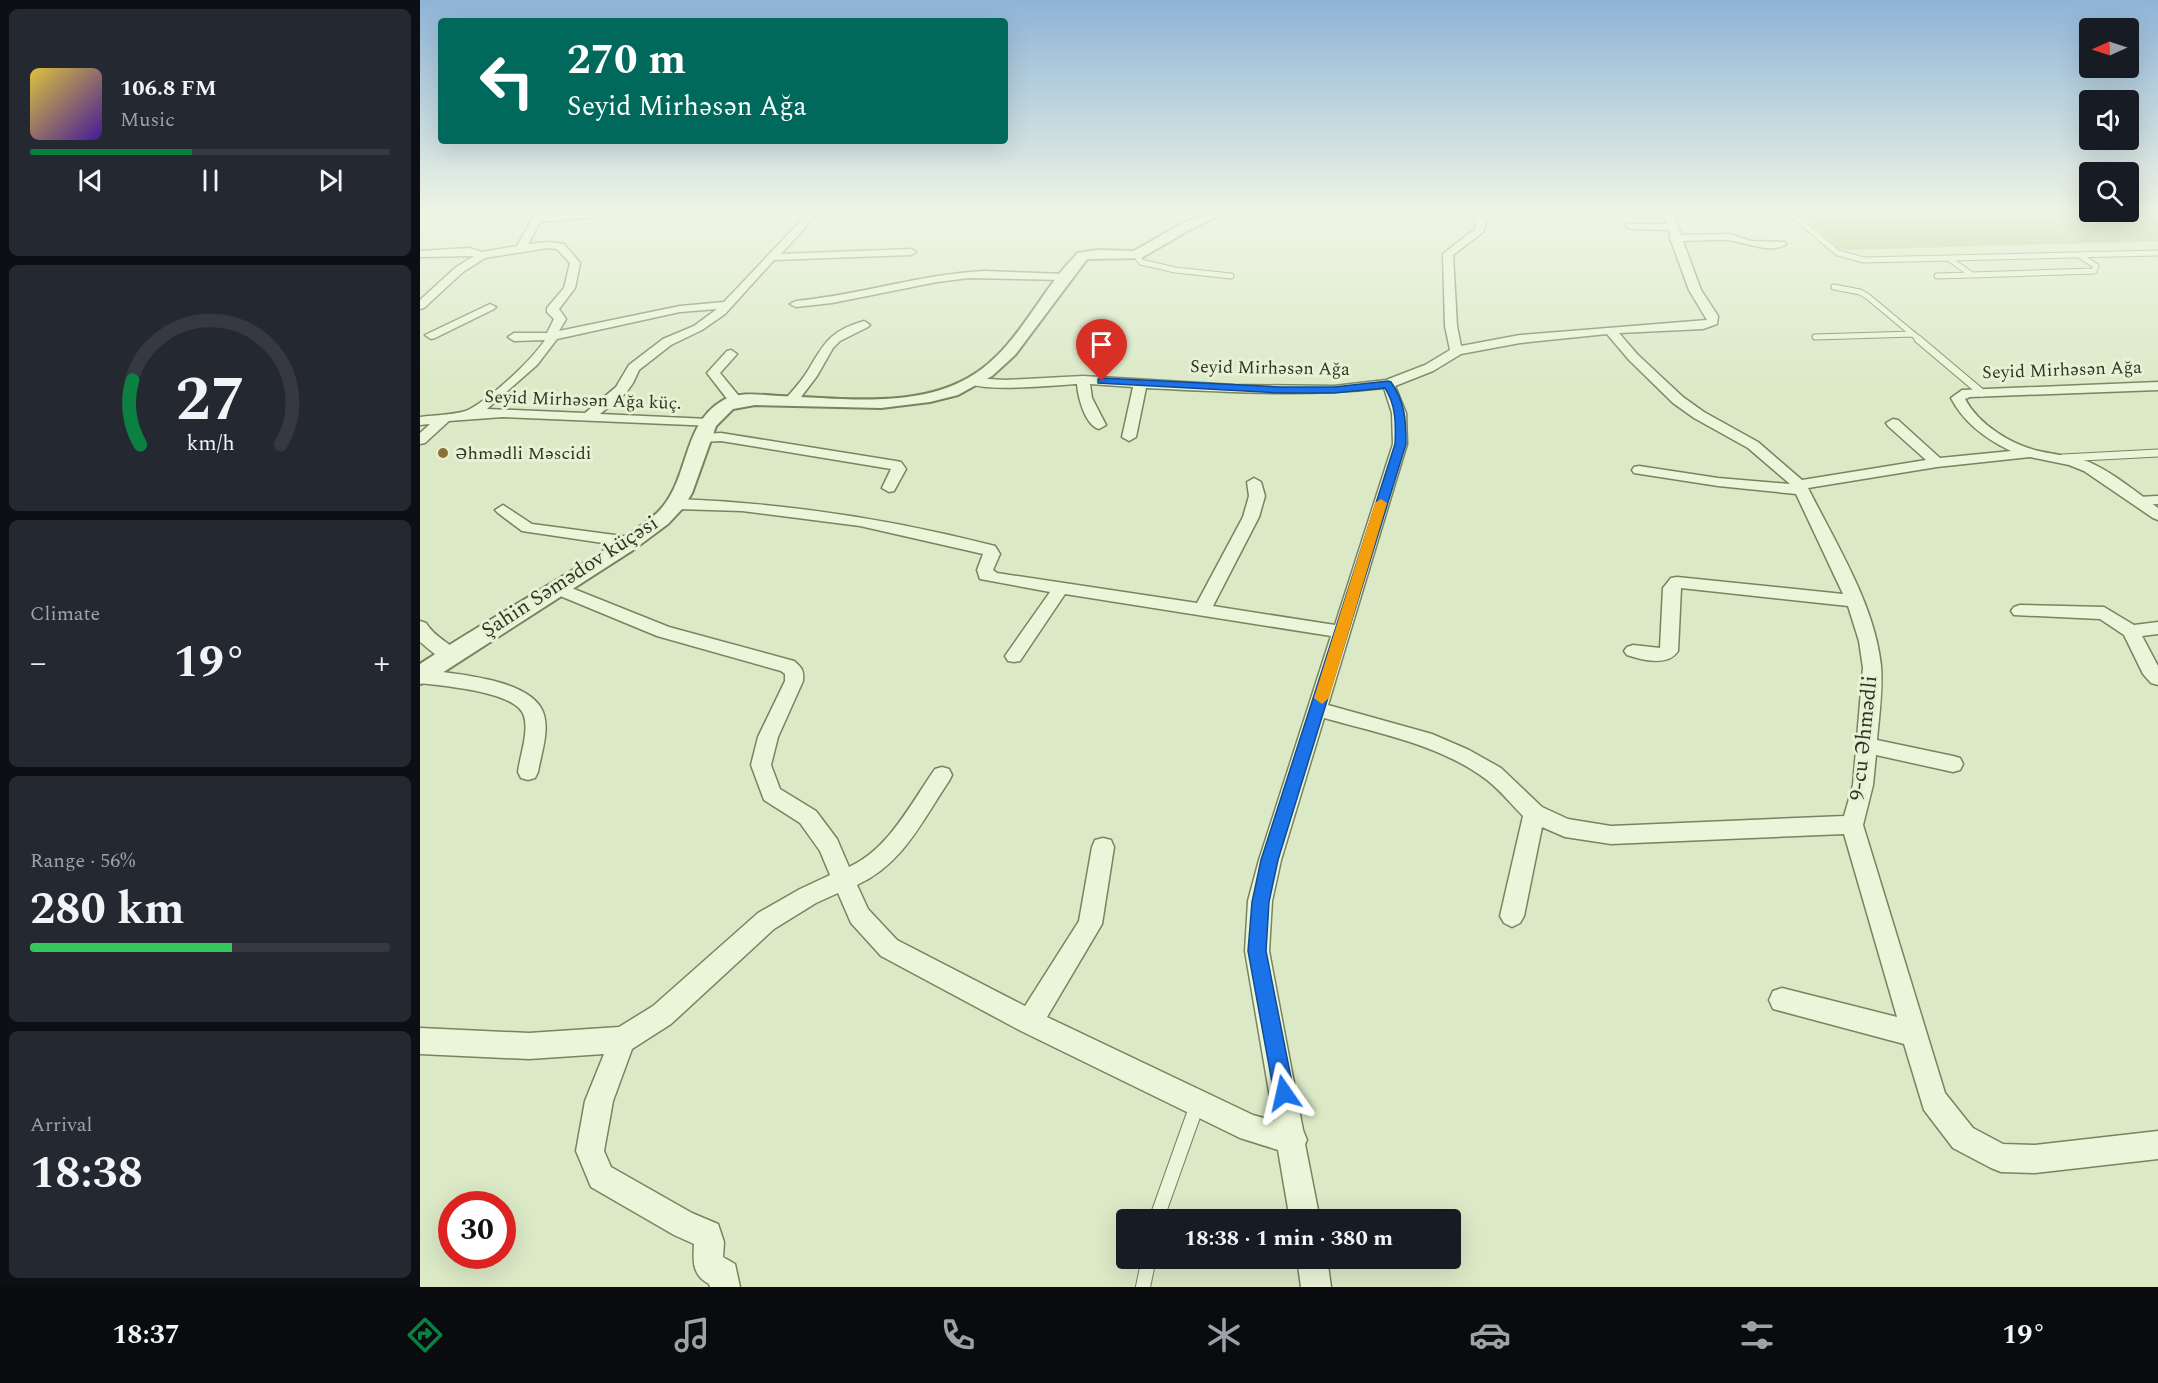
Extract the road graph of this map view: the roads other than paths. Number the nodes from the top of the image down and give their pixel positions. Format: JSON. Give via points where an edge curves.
{"nodes":[{"id":1,"x":457,"y":272,"type":"edge"},
{"id":2,"x":573,"y":272,"type":"edge"},
{"id":3,"x":757,"y":272,"type":"edge"},
{"id":4,"x":1070,"y":272,"type":"edge"},
{"id":5,"x":1194,"y":272,"type":"edge"},
{"id":6,"x":1450,"y":272,"type":"edge"},
{"id":7,"x":1688,"y":272,"type":"edge"},
{"id":8,"x":1968,"y":272,"type":"edge"},
{"id":9,"x":2062,"y":272,"type":"edge"},
{"id":10,"x":1972,"y":275,"type":"junction"},
{"id":11,"x":1231,"y":276,"type":"dead end"},
{"id":12,"x":1938,"y":276,"type":"dead end"},
{"id":13,"x":1066,"y":277,"type":"junction"},
{"id":14,"x":1834,"y":287,"type":"dead end"},
{"id":15,"x":796,"y":304,"type":"dead end"},
{"id":16,"x":727,"y":305,"type":"junction"},
{"id":17,"x":420,"y":306,"type":"edge"},
{"id":18,"x":490,"y":307,"type":"dead end"},
{"id":19,"x":864,"y":325,"type":"dead end"},
{"id":20,"x":1610,"y":330,"type":"junction"},
{"id":21,"x":1913,"y":334,"type":"junction"},
{"id":22,"x":426,"y":336,"type":"edge"},
{"id":23,"x":461,"y":336,"type":"dead end"},
{"id":24,"x":554,"y":336,"type":"junction"},
{"id":25,"x":514,"y":337,"type":"dead end"},
{"id":26,"x":1815,"y":337,"type":"dead end"},
{"id":27,"x":1457,"y":351,"type":"junction"},
{"id":28,"x":731,"y":354,"type":"dead end"},
{"id":29,"x":1083,"y":380,"type":"junction"},
{"id":30,"x":973,"y":382,"type":"junction"},
{"id":31,"x":1140,"y":383,"type":"junction"},
{"id":32,"x":1388,"y":384,"type":"junction"},
{"id":33,"x":2158,"y":386,"type":"edge"},
{"id":34,"x":1982,"y":393,"type":"junction"},
{"id":35,"x":736,"y":401,"type":"junction"},
{"id":36,"x":789,"y":402,"type":"junction"},
{"id":37,"x":473,"y":414,"type":"junction"},
{"id":38,"x":586,"y":418,"type":"junction"},
{"id":39,"x":444,"y":419,"type":"junction"},
{"id":40,"x":420,"y":421,"type":"edge"},
{"id":41,"x":1893,"y":423,"type":"dead end"},
{"id":42,"x":1099,"y":424,"type":"dead end"},
{"id":43,"x":705,"y":430,"type":"junction"},
{"id":44,"x":1129,"y":437,"type":"dead end"},
{"id":45,"x":420,"y":440,"type":"edge"},
{"id":46,"x":2030,"y":453,"type":"junction"},
{"id":47,"x":2158,"y":453,"type":"edge"},
{"id":48,"x":2063,"y":458,"type":"junction"},
{"id":49,"x":1937,"y":463,"type":"junction"},
{"id":50,"x":1639,"y":470,"type":"dead end"},
{"id":51,"x":1254,"y":482,"type":"dead end"},
{"id":52,"x":1800,"y":487,"type":"junction"},
{"id":53,"x":889,"y":488,"type":"dead end"},
{"id":54,"x":2158,"y":500,"type":"edge"},
{"id":55,"x":2138,"y":501,"type":"junction"},
{"id":56,"x":676,"y":504,"type":"junction"},
{"id":57,"x":503,"y":510,"type":"dead end"},
{"id":58,"x":2158,"y":515,"type":"edge"},
{"id":59,"x":630,"y":542,"type":"junction"},
{"id":60,"x":1061,"y":588,"type":"junction"},
{"id":61,"x":559,"y":589,"type":"junction"},
{"id":62,"x":1855,"y":601,"type":"junction"},
{"id":63,"x":1202,"y":610,"type":"junction"},
{"id":64,"x":2020,"y":611,"type":"dead end"},
{"id":65,"x":420,"y":627,"type":"edge"},
{"id":66,"x":2158,"y":628,"type":"edge"},
{"id":67,"x":2131,"y":630,"type":"junction"},
{"id":68,"x":1343,"y":632,"type":"junction"},
{"id":69,"x":1633,"y":651,"type":"dead end"},
{"id":70,"x":450,"y":655,"type":"junction"},
{"id":71,"x":1014,"y":656,"type":"dead end"},
{"id":72,"x":420,"y":676,"type":"edge"},
{"id":73,"x":2158,"y":678,"type":"edge"},
{"id":74,"x":1318,"y":709,"type":"junction"},
{"id":75,"x":1867,"y":746,"type":"junction"},
{"id":76,"x":1953,"y":764,"type":"dead end"},
{"id":77,"x":528,"y":772,"type":"dead end"},
{"id":78,"x":942,"y":775,"type":"dead end"},
{"id":79,"x":1534,"y":813,"type":"junction"},
{"id":80,"x":1852,"y":825,"type":"junction"},
{"id":81,"x":1103,"y":847,"type":"dead end"},
{"id":82,"x":843,"y":882,"type":"junction"},
{"id":83,"x":1512,"y":916,"type":"dead end"},
{"id":84,"x":1782,"y":1000,"type":"dead end"},
{"id":85,"x":1030,"y":1022,"type":"junction"},
{"id":86,"x":1914,"y":1034,"type":"junction"},
{"id":87,"x":622,"y":1040,"type":"junction"},
{"id":88,"x":420,"y":1041,"type":"edge"},
{"id":89,"x":1198,"y":1103,"type":"junction"},
{"id":90,"x":1293,"y":1140,"type":"junction"},
{"id":91,"x":2158,"y":1145,"type":"edge"},
{"id":92,"x":1160,"y":1209,"type":"edge"},
{"id":93,"x":1303,"y":1209,"type":"edge"},
{"id":94,"x":1147,"y":1269,"type":"edge"},
{"id":95,"x":1314,"y":1269,"type":"edge"},
{"id":96,"x":725,"y":1287,"type":"edge"},
{"id":97,"x":1143,"y":1287,"type":"edge"},
{"id":98,"x":1316,"y":1287,"type":"edge"}],
"edges":[{"from":1,"to":17,"type":"street"},
{"from":2,"to":24,"type":"street","via":[[567,294],[553,308],[560,319]]},
{"from":3,"to":16,"type":"street"},
{"from":4,"to":13,"type":"street"},
{"from":5,"to":11,"type":"lane"},
{"from":6,"to":27,"type":"street","via":[[1452,340]]},
{"from":7,"to":20,"type":"street","name":"Seyid Mirhəsən Ağa","via":[[1713,322]]},
{"from":8,"to":10,"type":"lane"},
{"from":9,"to":10,"type":"lane"},
{"from":10,"to":12,"type":"lane"},
{"from":13,"to":15,"type":"street","via":[[989,273],[949,277],[828,302]]},
{"from":13,"to":30,"type":"street","via":[[1016,345]]},
{"from":14,"to":21,"type":"lane","via":[[1867,296]]},
{"from":16,"to":24,"type":"street","via":[[680,309]]},
{"from":16,"to":38,"type":"street","via":[[709,321],[666,342],[633,368],[621,390]]},
{"from":18,"to":22,"type":"street"},
{"from":19,"to":36,"type":"street","via":[[828,346],[811,376]]},
{"from":20,"to":27,"type":"street","name":"Seyid Mirhəsən Ağa","via":[[1520,339]]},
{"from":20,"to":52,"type":"street","name":"9-cu Əhmədli","via":[[1678,400],[1753,445]]},
{"from":21,"to":26,"type":"lane"},
{"from":21,"to":34,"type":"lane"},
{"from":22,"to":23,"type":"street"},
{"from":24,"to":25,"type":"street"},
{"from":24,"to":37,"type":"street","via":[[527,368]]},
{"from":27,"to":32,"type":"street","name":"Seyid Mirhəsən Ağa","via":[[1429,368]]},
{"from":28,"to":35,"type":"street","via":[[713,373]]},
{"from":29,"to":30,"type":"street","name":"Seyid Mirhəsən Ağa"},
{"from":29,"to":31,"type":"street","name":"Seyid Mirhəsən Ağa"},
{"from":29,"to":42,"type":"street","via":[[1085,398]]},
{"from":30,"to":36,"type":"street","name":"Seyid Mirhəsən Ağa","via":[[937,395],[891,403]]},
{"from":31,"to":32,"type":"street","name":"Seyid Mirhəsən Ağa","via":[[1324,390]]},
{"from":31,"to":44,"type":"street"},
{"from":32,"to":68,"type":"street","via":[[1401,417],[1400,444]]},
{"from":33,"to":34,"type":"street","name":"Seyid Mirhəsən Ağa"},
{"from":34,"to":46,"type":"street","name":"Seyid Mirhəsən Ağa","via":[[1967,393],[1958,398],[1962,408],[1982,427]]},
{"from":35,"to":36,"type":"street","name":"Seyid Mirhəsən Ağa"},
{"from":35,"to":43,"type":"street","via":[[727,405]]},
{"from":37,"to":38,"type":"street","name":"Seyid Mirhəsən Ağa küç."},
{"from":37,"to":39,"type":"street","name":"Seyid Mirhəsən Ağa küç."},
{"from":38,"to":43,"type":"street","name":"Seyid Mirhəsən Ağa küç."},
{"from":39,"to":40,"type":"street","name":"Seyid Mirhəsən Ağa küç."},
{"from":39,"to":45,"type":"street"},
{"from":41,"to":49,"type":"street"},
{"from":43,"to":53,"type":"street","name":"Seyid Mirhəsən Ağa küç.","via":[[721,437],[896,465],[899,469]]},
{"from":43,"to":56,"type":"street","name":"Şahin Səmədov küçəsi"},
{"from":46,"to":48,"type":"street"},
{"from":46,"to":49,"type":"street"},
{"from":47,"to":48,"type":"lane"},
{"from":48,"to":55,"type":"street","via":[[2087,467]]},
{"from":49,"to":52,"type":"street"},
{"from":50,"to":52,"type":"street","via":[[1718,482]]},
{"from":51,"to":63,"type":"street","via":[[1257,496],[1251,517]]},
{"from":52,"to":62,"type":"street","name":"9-cu Əhmədli"},
{"from":54,"to":55,"type":"lane"},
{"from":55,"to":58,"type":"street"},
{"from":56,"to":59,"type":"street","name":"Şahin Səmədov küçəsi"},
{"from":56,"to":60,"type":"street","via":[[742,506],[860,521],[989,550],[992,554],[986,575]]},
{"from":57,"to":59,"type":"street","via":[[528,528]]},
{"from":59,"to":61,"type":"street","name":"Şahin Səmədov küçəsi"},
{"from":60,"to":63,"type":"street"},
{"from":60,"to":71,"type":"street"},
{"from":61,"to":70,"type":"street","name":"Şahin Səmədov küçəsi"},
{"from":61,"to":82,"type":"street","via":[[663,632],[787,666],[795,672],[768,737],[761,765],[771,794],[807,816],[829,846]]},
{"from":62,"to":69,"type":"street","via":[[1677,582],[1671,588],[1668,651],[1663,656]]},
{"from":62,"to":75,"type":"street","name":"9-cu Əhmədli","via":[[1872,668]]},
{"from":63,"to":68,"type":"street"},
{"from":64,"to":67,"type":"street","via":[[2104,613]]},
{"from":65,"to":70,"type":"street","via":[[424,636]]},
{"from":66,"to":67,"type":"street"},
{"from":67,"to":73,"type":"street"},
{"from":68,"to":74,"type":"street"},
{"from":70,"to":72,"type":"street","name":"Şahin Səmədov küçəsi"},
{"from":72,"to":77,"type":"street","via":[[507,692],[526,701],[533,712],[534,728]]},
{"from":74,"to":79,"type":"street","via":[[1425,739],[1462,756],[1494,774]]},
{"from":74,"to":90,"type":"street","via":[[1270,860],[1260,902],[1257,951]]},
{"from":75,"to":76,"type":"street"},
{"from":75,"to":80,"type":"street","name":"9-cu Əhmədli","via":[[1863,785]]},
{"from":78,"to":82,"type":"street","via":[[891,850]]},
{"from":79,"to":80,"type":"street","via":[[1565,828],[1611,835]]},
{"from":79,"to":83,"type":"street"},
{"from":80,"to":86,"type":"street","name":"9-cu Əhmədli"},
{"from":81,"to":85,"type":"street","via":[[1090,924]]},
{"from":82,"to":85,"type":"street","via":[[859,916],[889,948]]},
{"from":82,"to":87,"type":"street","via":[[808,896],[766,921],[662,1015]]},
{"from":84,"to":86,"type":"street"},
{"from":85,"to":89,"type":"street"},
{"from":86,"to":91,"type":"street","name":"9-cu Əhmədli","via":[[1934,1100],[1964,1138],[2001,1158],[2035,1159]]},
{"from":87,"to":88,"type":"street","via":[[529,1046]]},
{"from":87,"to":96,"type":"street","via":[[599,1101],[590,1151],[601,1177],[684,1225],[708,1234],[707,1264],[724,1275]]},
{"from":89,"to":90,"type":"street","via":[[1250,1128]]},
{"from":89,"to":92,"type":"lane"},
{"from":90,"to":93,"type":"street"},
{"from":94,"to":97,"type":"lane"},
{"from":95,"to":98,"type":"street"}]}
